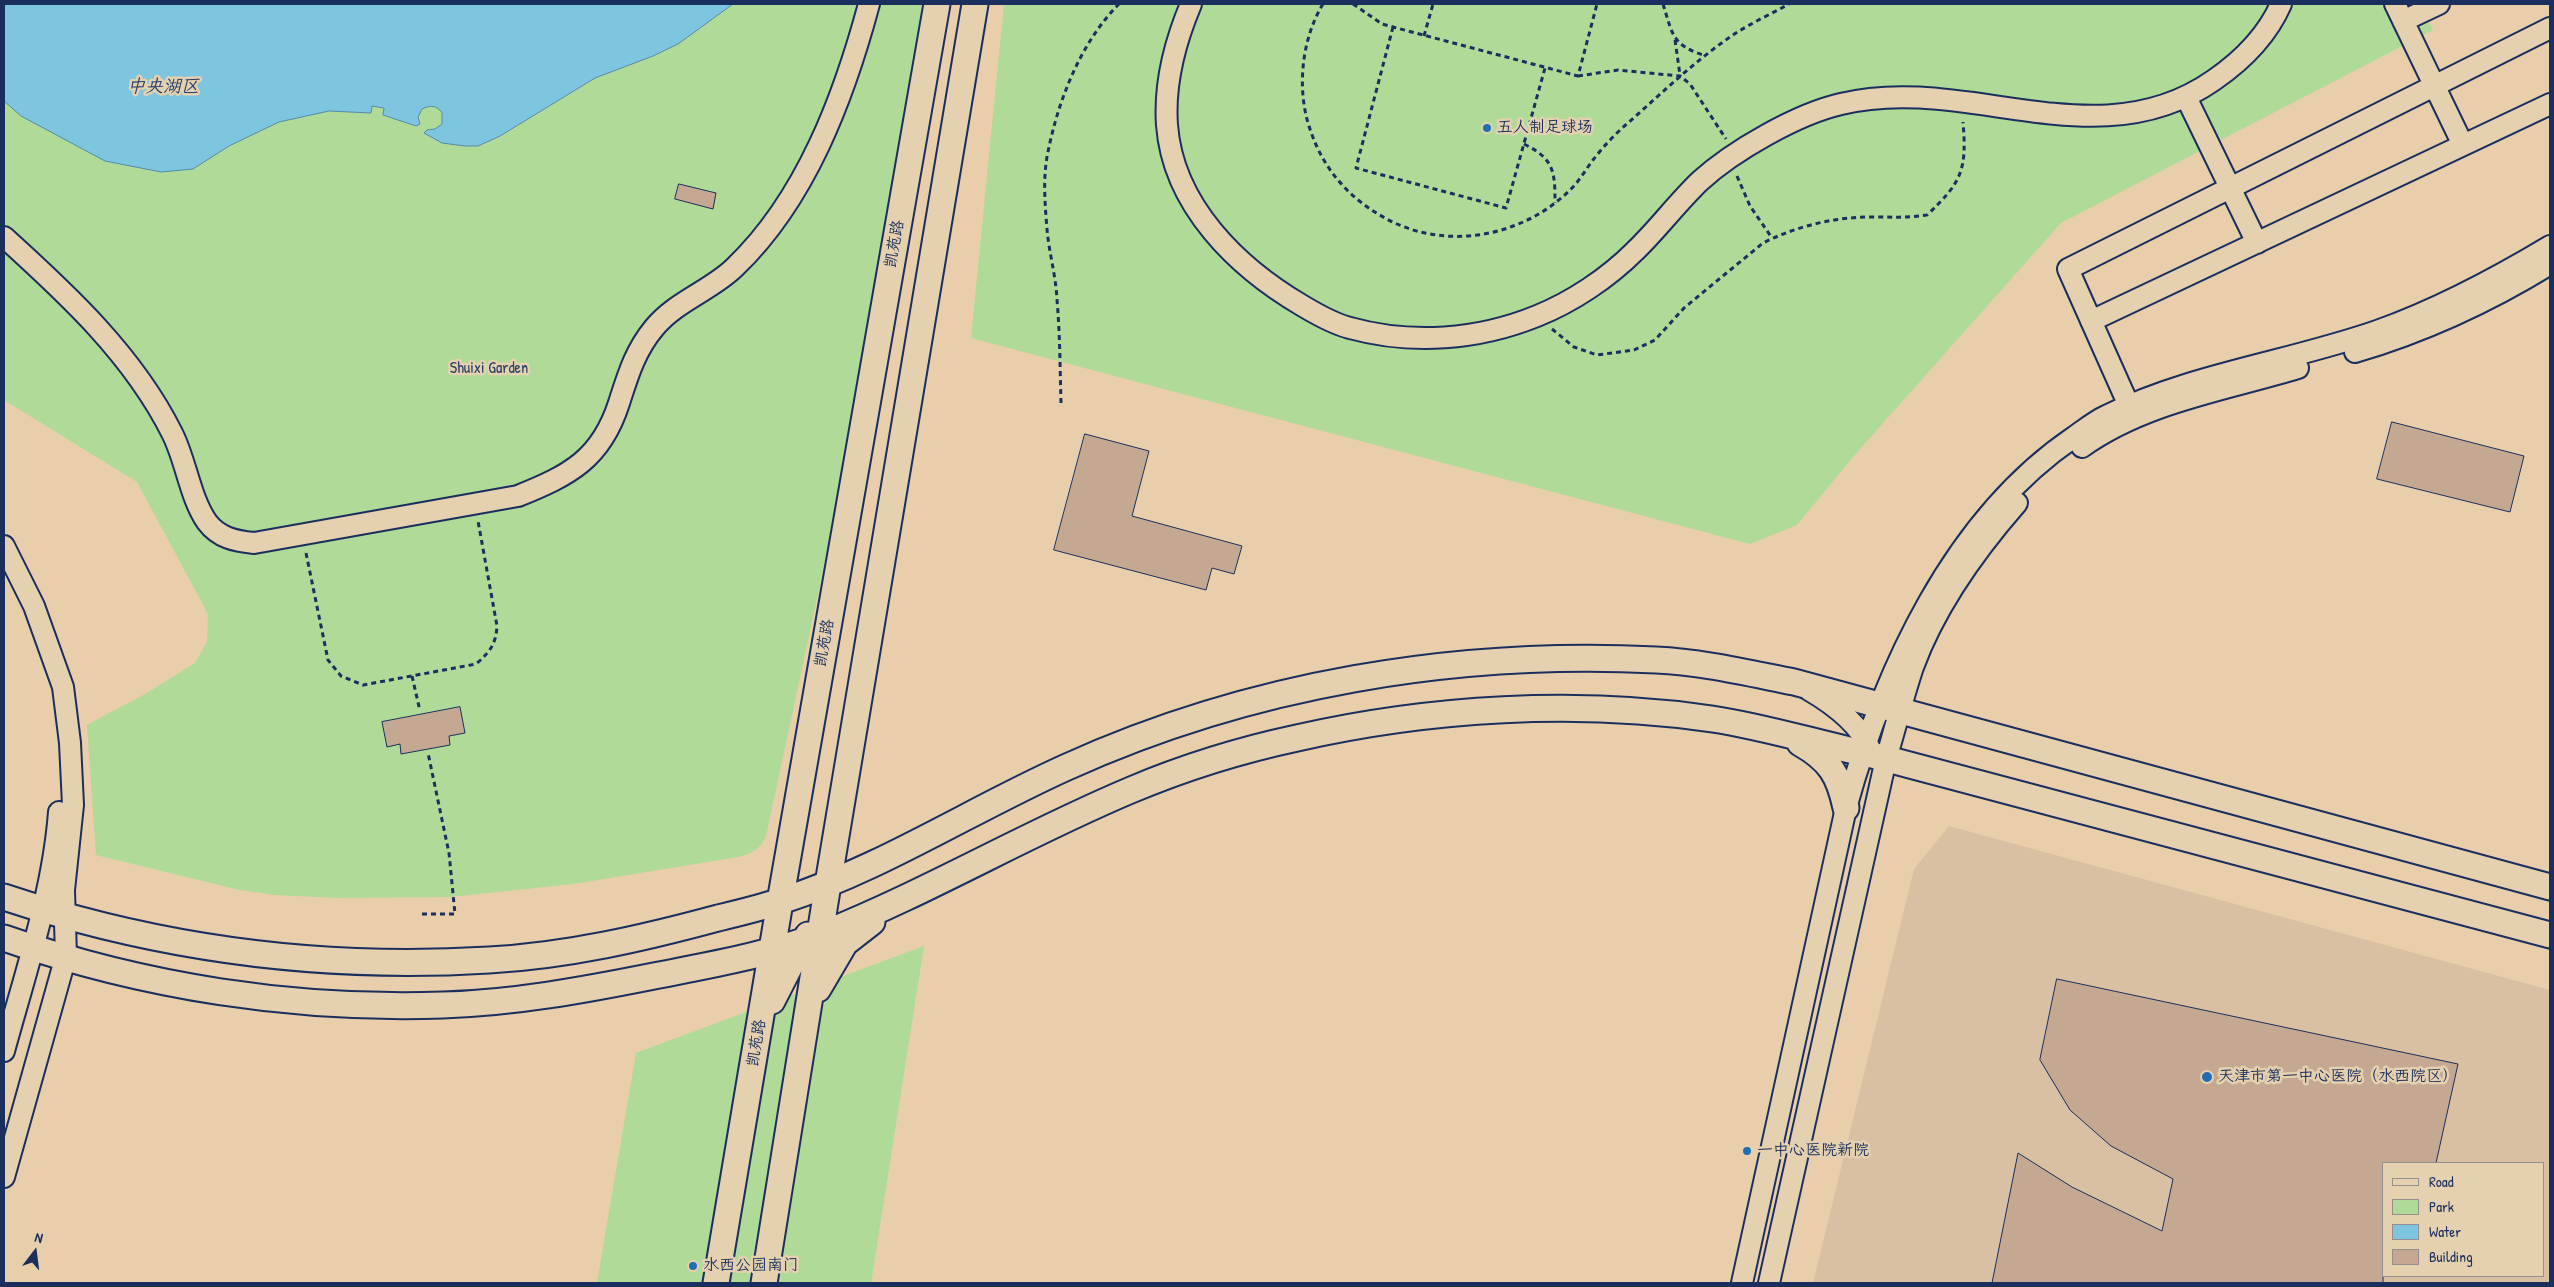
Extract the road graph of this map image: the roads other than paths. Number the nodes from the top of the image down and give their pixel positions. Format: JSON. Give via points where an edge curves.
{"nodes":[{"id":1,"x":869,"y":4,"type":"edge"},
{"id":2,"x":937,"y":4,"type":"edge"},
{"id":3,"x":975,"y":4,"type":"edge"},
{"id":4,"x":1190,"y":4,"type":"edge"},
{"id":5,"x":2281,"y":4,"type":"edge"},
{"id":6,"x":2439,"y":4,"type":"edge"},
{"id":7,"x":2399,"y":12,"type":"edge"},
{"id":8,"x":2550,"y":28,"type":"edge"},
{"id":9,"x":2435,"y":86,"type":"junction"},
{"id":10,"x":2186,"y":97,"type":"junction"},
{"id":11,"x":2550,"y":104,"type":"edge"},
{"id":12,"x":2463,"y":145,"type":"junction"},
{"id":13,"x":2230,"y":188,"type":"junction"},
{"id":14,"x":4,"y":237,"type":"edge"},
{"id":15,"x":2256,"y":243,"type":"junction"},
{"id":16,"x":2550,"y":246,"type":"edge"},
{"id":17,"x":2550,"y":264,"type":"edge"},
{"id":18,"x":2091,"y":321,"type":"junction"},
{"id":19,"x":2132,"y":412,"type":"junction"},
{"id":20,"x":4,"y":546,"type":"edge"},
{"id":21,"x":4,"y":570,"type":"edge"},
{"id":22,"x":1794,"y":682,"type":"junction"},
{"id":23,"x":1889,"y":710,"type":"junction"},
{"id":24,"x":1780,"y":732,"type":"junction"},
{"id":25,"x":1871,"y":751,"type":"junction"},
{"id":26,"x":1846,"y":808,"type":"junction"},
{"id":27,"x":878,"y":862,"type":"junction"},
{"id":28,"x":828,"y":884,"type":"junction"},
{"id":29,"x":2550,"y":887,"type":"edge"},
{"id":30,"x":4,"y":897,"type":"edge"},
{"id":31,"x":780,"y":902,"type":"junction"},
{"id":32,"x":898,"y":902,"type":"junction"},
{"id":33,"x":53,"y":912,"type":"junction"},
{"id":34,"x":816,"y":930,"type":"junction"},
{"id":35,"x":2550,"y":935,"type":"edge"},
{"id":36,"x":4,"y":938,"type":"edge"},
{"id":37,"x":32,"y":948,"type":"junction"},
{"id":38,"x":772,"y":951,"type":"junction"},
{"id":39,"x":66,"y":956,"type":"junction"},
{"id":40,"x":808,"y":1017,"type":"junction"},
{"id":41,"x":759,"y":1030,"type":"junction"},
{"id":42,"x":4,"y":1051,"type":"edge"},
{"id":43,"x":4,"y":1177,"type":"edge"},
{"id":44,"x":716,"y":1283,"type":"edge"},
{"id":45,"x":764,"y":1283,"type":"edge"},
{"id":46,"x":1742,"y":1283,"type":"edge"},
{"id":47,"x":1769,"y":1283,"type":"edge"}],
"edges":[{"from":1,"to":14,"type":"street","via":[[836,103],[807,168],[765,233],[734,268],[683,302],[654,327],[638,350],[603,440],[559,480],[518,496],[254,543],[231,541],[207,522],[172,434],[120,353],[74,301]]},
{"from":2,"to":31,"type":"main road","name":"凯苑路"},
{"from":3,"to":28,"type":"main road"},
{"from":4,"to":10,"type":"street","via":[[1172,57],[1167,92],[1167,128],[1174,160],[1202,218],[1252,271],[1315,313],[1346,328],[1419,339],[1453,338],[1514,325],[1543,314],[1608,274],[1635,252],[1699,182],[1732,157],[1798,119],[1839,104],[1882,97],[1919,97],[2056,115],[2105,116],[2153,108]]},
{"from":5,"to":10,"type":"street","via":[[2249,52],[2225,73]]},
{"from":6,"to":7,"type":"street"},
{"from":7,"to":9,"type":"street"},
{"from":8,"to":9,"type":"street"},
{"from":9,"to":12,"type":"street"},
{"from":9,"to":13,"type":"street"},
{"from":10,"to":13,"type":"street"},
{"from":11,"to":12,"type":"street"},
{"from":12,"to":15,"type":"street"},
{"from":13,"to":15,"type":"street"},
{"from":13,"to":18,"type":"street","via":[[2068,269]]},
{"from":15,"to":18,"type":"street"},
{"from":16,"to":19,"type":"street","via":[[2471,291],[2377,331],[2159,394]]},
{"from":17,"to":19,"type":"street","via":[[2486,300],[2385,343]]},
{"from":18,"to":19,"type":"street"},
{"from":19,"to":23,"type":"street","via":[[2054,466],[2001,521],[1931,627]]},
{"from":20,"to":33,"type":"street","via":[[34,606],[63,687],[73,776],[72,830],[64,890]]},
{"from":21,"to":33,"type":"street","via":[[37,644],[53,696],[61,782]]},
{"from":22,"to":23,"type":"main road"},
{"from":22,"to":25,"type":"street","via":[[1836,708],[1855,725]]},
{"from":22,"to":27,"type":"main road","via":[[1659,660],[1579,660],[1502,661],[1402,670],[1307,688],[1223,710],[1134,739],[986,805]]},
{"from":23,"to":25,"type":"street"},
{"from":23,"to":25,"type":"street"},
{"from":23,"to":29,"type":"main road"},
{"from":24,"to":25,"type":"main road"},
{"from":24,"to":26,"type":"main road","via":[[1822,757],[1841,784]]},
{"from":24,"to":32,"type":"main road","via":[[1707,718],[1576,709],[1425,716],[1296,738],[1134,789]]},
{"from":25,"to":26,"type":"street"},
{"from":25,"to":35,"type":"main road"},
{"from":25,"to":47,"type":"street","via":[[1875,765],[1876,807]]},
{"from":26,"to":46,"type":"street"},
{"from":27,"to":28,"type":"main road"},
{"from":27,"to":34,"type":"main road","via":[[839,894]]},
{"from":28,"to":31,"type":"main road"},
{"from":28,"to":34,"type":"main road"},
{"from":30,"to":33,"type":"main road"},
{"from":31,"to":33,"type":"main road","via":[[662,933],[579,948],[493,960],[417,962],[340,961],[196,946]]},
{"from":31,"to":38,"type":"main road","name":"凯苑路"},
{"from":32,"to":34,"type":"main road"},
{"from":32,"to":40,"type":"main road","via":[[845,943],[823,978]]},
{"from":33,"to":37,"type":"street"},
{"from":33,"to":39,"type":"street"},
{"from":34,"to":38,"type":"main road"},
{"from":34,"to":40,"type":"main road"},
{"from":34,"to":41,"type":"main road","via":[[781,981]]},
{"from":36,"to":37,"type":"main road"},
{"from":37,"to":39,"type":"main road"},
{"from":37,"to":42,"type":"street"},
{"from":38,"to":39,"type":"main road","via":[[539,997],[445,1005],[344,1004],[261,998],[120,972]]},
{"from":38,"to":41,"type":"main road","name":"凯苑路"},
{"from":39,"to":43,"type":"street"},
{"from":40,"to":45,"type":"main road"},
{"from":41,"to":44,"type":"main road","name":"凯苑路"}]}
